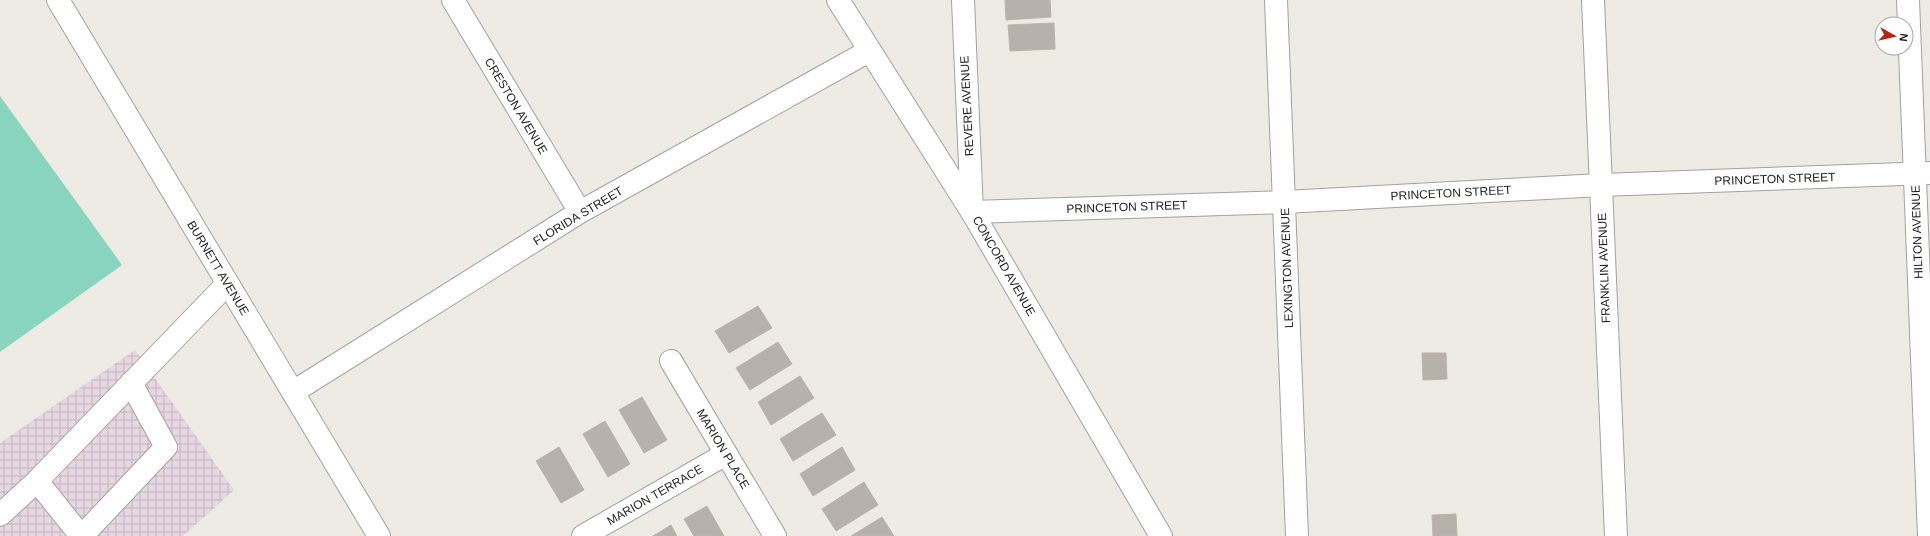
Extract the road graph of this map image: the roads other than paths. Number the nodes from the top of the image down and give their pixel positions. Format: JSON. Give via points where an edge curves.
{"nodes":[{"id":1,"x":58,"y":0,"type":"edge"},
{"id":2,"x":453,"y":0,"type":"edge"},
{"id":3,"x":838,"y":0,"type":"edge"},
{"id":4,"x":963,"y":0,"type":"edge"},
{"id":5,"x":1276,"y":0,"type":"edge"},
{"id":6,"x":1593,"y":0,"type":"edge"},
{"id":7,"x":1908,"y":0,"type":"edge"},
{"id":8,"x":869,"y":52,"type":"junction"},
{"id":9,"x":1922,"y":173,"type":"edge"},
{"id":10,"x":1601,"y":185,"type":"junction"},
{"id":11,"x":1284,"y":202,"type":"junction"},
{"id":12,"x":580,"y":212,"type":"junction"},
{"id":13,"x":972,"y":212,"type":"junction"},
{"id":14,"x":227,"y":284,"type":"junction"},
{"id":15,"x":671,"y":361,"type":"dead end"},
{"id":16,"x":131,"y":383,"type":"junction"},
{"id":17,"x":293,"y":392,"type":"junction"},
{"id":18,"x":726,"y":454,"type":"junction"},
{"id":19,"x":36,"y":482,"type":"junction"},
{"id":20,"x":0,"y":515,"type":"edge"},
{"id":21,"x":82,"y":536,"type":"edge"},
{"id":22,"x":379,"y":536,"type":"edge"},
{"id":23,"x":583,"y":536,"type":"edge"},
{"id":24,"x":775,"y":536,"type":"edge"},
{"id":25,"x":1162,"y":536,"type":"edge"},
{"id":26,"x":1297,"y":536,"type":"edge"},
{"id":27,"x":1616,"y":536,"type":"edge"},
{"id":28,"x":1929,"y":536,"type":"edge"}],
"edges":[{"from":1,"to":14,"type":"street","name":"BURNETT AVENUE"},
{"from":2,"to":12,"type":"street","name":"CRESTON AVENUE"},
{"from":3,"to":8,"type":"street","name":"CONCORD AVENUE"},
{"from":4,"to":13,"type":"street","name":"REVERE AVENUE"},
{"from":5,"to":11,"type":"street","name":"LEXINGTON AVENUE"},
{"from":6,"to":10,"type":"street","name":"FRANKLIN AVENUE"},
{"from":7,"to":9,"type":"street","name":"HILTON AVENUE"},
{"from":8,"to":12,"type":"street","name":"FLORIDA STREET"},
{"from":8,"to":13,"type":"street","name":"CONCORD AVENUE"},
{"from":9,"to":10,"type":"street","name":"PRINCETON STREET"},
{"from":9,"to":28,"type":"street","name":"HILTON AVENUE"},
{"from":10,"to":11,"type":"street","name":"PRINCETON STREET"},
{"from":10,"to":27,"type":"street","name":"FRANKLIN AVENUE"},
{"from":11,"to":13,"type":"street","name":"PRINCETON STREET"},
{"from":11,"to":26,"type":"street","name":"LEXINGTON AVENUE"},
{"from":12,"to":17,"type":"street","name":"FLORIDA STREET"},
{"from":13,"to":25,"type":"street","name":"CONCORD AVENUE"},
{"from":14,"to":16,"type":"street"},
{"from":14,"to":17,"type":"street","name":"BURNETT AVENUE"},
{"from":15,"to":18,"type":"street","name":"MARION PLACE"},
{"from":16,"to":19,"type":"street"},
{"from":16,"to":21,"type":"street","via":[[166,447]]},
{"from":17,"to":22,"type":"street","name":"BURNETT AVENUE"},
{"from":18,"to":23,"type":"street","name":"MARION TERRACE"},
{"from":18,"to":24,"type":"street","name":"MARION PLACE"},
{"from":19,"to":20,"type":"street"},
{"from":19,"to":21,"type":"street"}]}
